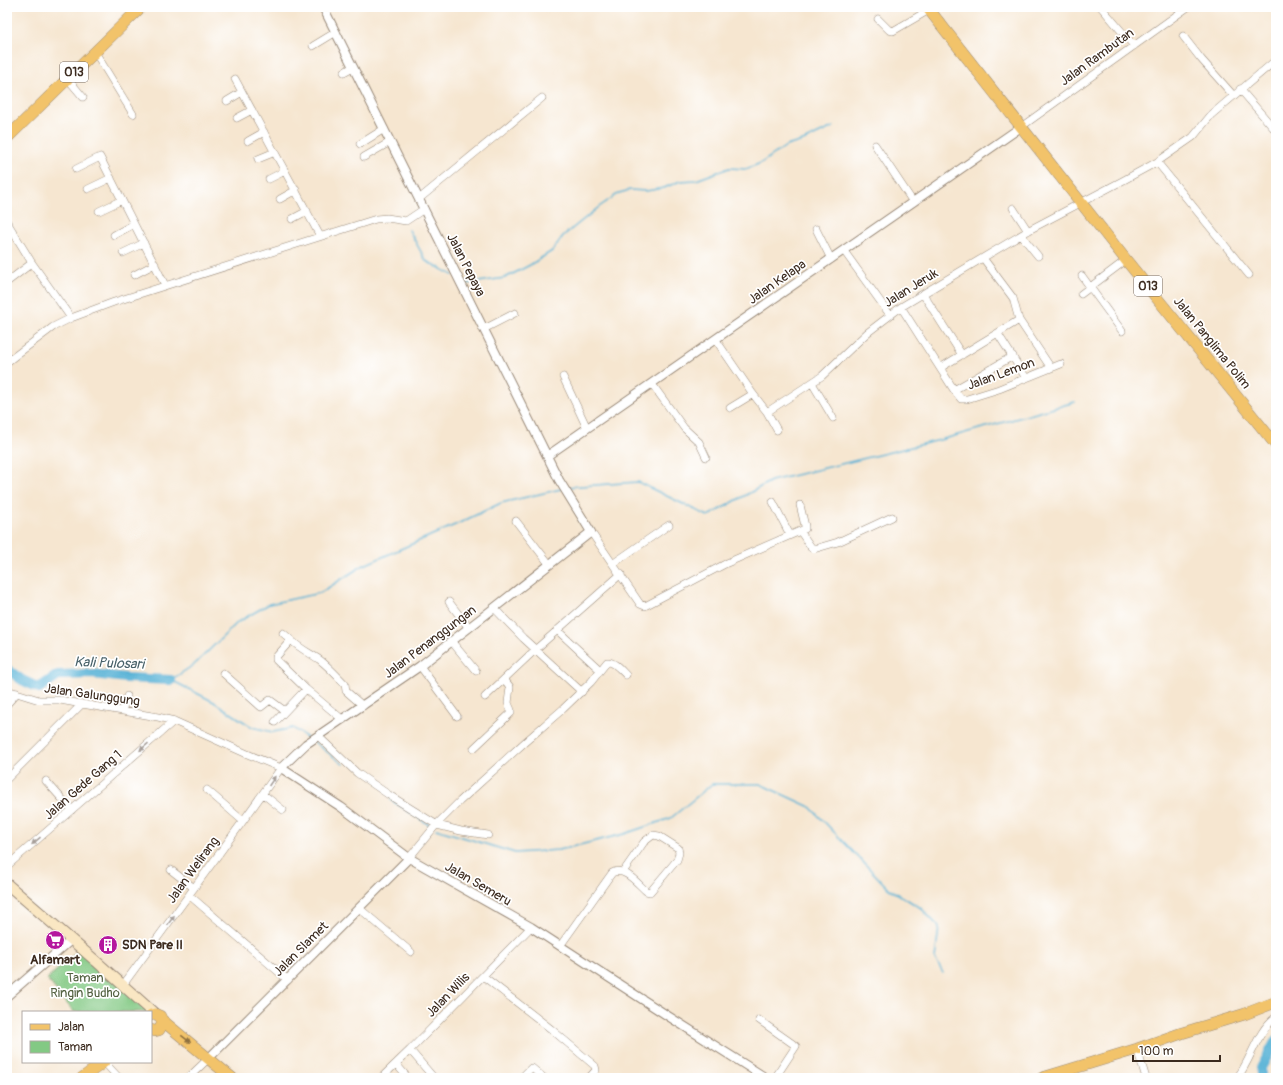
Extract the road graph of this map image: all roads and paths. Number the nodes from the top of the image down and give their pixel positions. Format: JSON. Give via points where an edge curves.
{"nodes":[{"id":1,"x":141,"y":7,"type":"edge"},
{"id":2,"x":323,"y":7,"type":"edge"},
{"id":3,"x":1101,"y":7,"type":"edge"},
{"id":4,"x":1188,"y":7,"type":"edge"},
{"id":5,"x":928,"y":8,"type":"edge"},
{"id":6,"x":878,"y":20,"type":"dead end"},
{"id":7,"x":336,"y":32,"type":"junction"},
{"id":8,"x":1183,"y":36,"type":"dead end"},
{"id":9,"x":313,"y":46,"type":"dead end"},
{"id":10,"x":1130,"y":48,"type":"junction"},
{"id":11,"x":95,"y":52,"type":"junction"},
{"id":12,"x":1276,"y":60,"type":"edge"},
{"id":13,"x":353,"y":67,"type":"junction"},
{"id":14,"x":344,"y":72,"type":"dead end"},
{"id":15,"x":68,"y":78,"type":"junction"},
{"id":16,"x":235,"y":79,"type":"dead end"},
{"id":17,"x":1240,"y":89,"type":"junction"},
{"id":18,"x":242,"y":92,"type":"junction"},
{"id":19,"x":1233,"y":95,"type":"junction"},
{"id":20,"x":83,"y":97,"type":"dead end"},
{"id":21,"x":542,"y":98,"type":"dead end"},
{"id":22,"x":227,"y":101,"type":"dead end"},
{"id":23,"x":252,"y":110,"type":"junction"},
{"id":24,"x":133,"y":114,"type":"dead end"},
{"id":25,"x":237,"y":118,"type":"dead end"},
{"id":26,"x":1021,"y":127,"type":"junction"},
{"id":27,"x":384,"y":129,"type":"junction"},
{"id":28,"x":1276,"y":131,"type":"edge"},
{"id":29,"x":264,"y":132,"type":"junction"},
{"id":30,"x":7,"y":138,"type":"edge"},
{"id":31,"x":248,"y":141,"type":"dead end"},
{"id":32,"x":390,"y":142,"type":"junction"},
{"id":33,"x":360,"y":144,"type":"dead end"},
{"id":34,"x":875,"y":145,"type":"dead end"},
{"id":35,"x":275,"y":152,"type":"junction"},
{"id":36,"x":364,"y":157,"type":"dead end"},
{"id":37,"x":258,"y":160,"type":"dead end"},
{"id":38,"x":1157,"y":162,"type":"junction"},
{"id":39,"x":76,"y":169,"type":"dead end"},
{"id":40,"x":285,"y":171,"type":"junction"},
{"id":41,"x":111,"y":178,"type":"junction"},
{"id":42,"x":269,"y":179,"type":"dead end"},
{"id":43,"x":88,"y":189,"type":"dead end"},
{"id":44,"x":296,"y":190,"type":"junction"},
{"id":45,"x":280,"y":199,"type":"dead end"},
{"id":46,"x":419,"y":199,"type":"junction"},
{"id":47,"x":122,"y":200,"type":"junction"},
{"id":48,"x":913,"y":202,"type":"junction"},
{"id":49,"x":1081,"y":202,"type":"junction"},
{"id":50,"x":1013,"y":208,"type":"dead end"},
{"id":51,"x":424,"y":209,"type":"junction"},
{"id":52,"x":99,"y":211,"type":"dead end"},
{"id":53,"x":307,"y":211,"type":"junction"},
{"id":54,"x":292,"y":219,"type":"dead end"},
{"id":55,"x":7,"y":222,"type":"edge"},
{"id":56,"x":134,"y":224,"type":"junction"},
{"id":57,"x":816,"y":229,"type":"dead end"},
{"id":58,"x":1025,"y":233,"type":"junction"},
{"id":59,"x":114,"y":235,"type":"dead end"},
{"id":60,"x":320,"y":236,"type":"junction"},
{"id":61,"x":144,"y":243,"type":"junction"},
{"id":62,"x":844,"y":251,"type":"junction"},
{"id":63,"x":123,"y":253,"type":"dead end"},
{"id":64,"x":1038,"y":256,"type":"dead end"},
{"id":65,"x":983,"y":258,"type":"junction"},
{"id":66,"x":831,"y":260,"type":"junction"},
{"id":67,"x":1126,"y":260,"type":"junction"},
{"id":68,"x":32,"y":263,"type":"junction"},
{"id":69,"x":154,"y":264,"type":"junction"},
{"id":70,"x":134,"y":275,"type":"dead end"},
{"id":71,"x":1249,"y":275,"type":"dead end"},
{"id":72,"x":1082,"y":276,"type":"dead end"},
{"id":73,"x":7,"y":282,"type":"edge"},
{"id":74,"x":166,"y":285,"type":"junction"},
{"id":75,"x":1090,"y":288,"type":"junction"},
{"id":76,"x":923,"y":294,"type":"junction"},
{"id":77,"x":1082,"y":294,"type":"dead end"},
{"id":78,"x":901,"y":307,"type":"junction"},
{"id":79,"x":515,"y":314,"type":"dead end"},
{"id":80,"x":890,"y":316,"type":"junction"},
{"id":81,"x":70,"y":318,"type":"junction"},
{"id":82,"x":1019,"y":320,"type":"junction"},
{"id":83,"x":484,"y":329,"type":"junction"},
{"id":84,"x":1122,"y":332,"type":"dead end"},
{"id":85,"x":998,"y":334,"type":"junction"},
{"id":86,"x":716,"y":340,"type":"junction"},
{"id":87,"x":962,"y":355,"type":"junction"},
{"id":88,"x":1013,"y":356,"type":"junction"},
{"id":89,"x":7,"y":362,"type":"edge"},
{"id":90,"x":1061,"y":364,"type":"dead end"},
{"id":91,"x":940,"y":368,"type":"junction"},
{"id":92,"x":1051,"y":368,"type":"junction"},
{"id":93,"x":563,"y":376,"type":"dead end"},
{"id":94,"x":1026,"y":378,"type":"junction"},
{"id":95,"x":812,"y":383,"type":"junction"},
{"id":96,"x":652,"y":384,"type":"junction"},
{"id":97,"x":954,"y":390,"type":"junction"},
{"id":98,"x":753,"y":394,"type":"junction"},
{"id":99,"x":730,"y":408,"type":"dead end"},
{"id":100,"x":767,"y":412,"type":"junction"},
{"id":101,"x":833,"y":418,"type":"dead end"},
{"id":102,"x":587,"y":428,"type":"junction"},
{"id":103,"x":777,"y":430,"type":"dead end"},
{"id":104,"x":1276,"y":445,"type":"edge"},
{"id":105,"x":547,"y":456,"type":"junction"},
{"id":106,"x":706,"y":457,"type":"dead end"},
{"id":107,"x":773,"y":502,"type":"dead end"},
{"id":108,"x":800,"y":505,"type":"dead end"},
{"id":109,"x":892,"y":517,"type":"dead end"},
{"id":110,"x":516,"y":521,"type":"dead end"},
{"id":111,"x":669,"y":525,"type":"dead end"},
{"id":112,"x":800,"y":531,"type":"junction"},
{"id":113,"x":591,"y":532,"type":"junction"},
{"id":114,"x":790,"y":535,"type":"junction"},
{"id":115,"x":614,"y":563,"type":"junction"},
{"id":116,"x":550,"y":565,"type":"junction"},
{"id":117,"x":621,"y":574,"type":"junction"},
{"id":118,"x":449,"y":602,"type":"dead end"},
{"id":119,"x":495,"y":609,"type":"junction"},
{"id":120,"x":469,"y":628,"type":"junction"},
{"id":121,"x":557,"y":630,"type":"junction"},
{"id":122,"x":283,"y":633,"type":"dead end"},
{"id":123,"x":291,"y":640,"type":"junction"},
{"id":124,"x":452,"y":642,"type":"junction"},
{"id":125,"x":536,"y":649,"type":"junction"},
{"id":126,"x":420,"y":666,"type":"junction"},
{"id":127,"x":600,"y":670,"type":"junction"},
{"id":128,"x":476,"y":671,"type":"dead end"},
{"id":129,"x":224,"y":673,"type":"dead end"},
{"id":130,"x":626,"y":675,"type":"dead end"},
{"id":131,"x":504,"y":679,"type":"junction"},
{"id":132,"x":306,"y":689,"type":"junction"},
{"id":133,"x":7,"y":690,"type":"edge"},
{"id":134,"x":582,"y":692,"type":"junction"},
{"id":135,"x":17,"y":693,"type":"junction"},
{"id":136,"x":127,"y":696,"type":"dead end"},
{"id":137,"x":485,"y":697,"type":"dead end"},
{"id":138,"x":7,"y":704,"type":"edge"},
{"id":139,"x":82,"y":704,"type":"junction"},
{"id":140,"x":362,"y":706,"type":"junction"},
{"id":141,"x":122,"y":711,"type":"junction"},
{"id":142,"x":285,"y":711,"type":"junction"},
{"id":143,"x":458,"y":716,"type":"dead end"},
{"id":144,"x":343,"y":720,"type":"junction"},
{"id":145,"x":174,"y":721,"type":"junction"},
{"id":146,"x":275,"y":722,"type":"dead end"},
{"id":147,"x":316,"y":737,"type":"junction"},
{"id":148,"x":474,"y":748,"type":"dead end"},
{"id":149,"x":281,"y":768,"type":"junction"},
{"id":150,"x":7,"y":779,"type":"edge"},
{"id":151,"x":46,"y":781,"type":"dead end"},
{"id":152,"x":207,"y":790,"type":"dead end"},
{"id":153,"x":263,"y":794,"type":"junction"},
{"id":154,"x":72,"y":810,"type":"junction"},
{"id":155,"x":283,"y":810,"type":"dead end"},
{"id":156,"x":244,"y":821,"type":"junction"},
{"id":157,"x":435,"y":827,"type":"junction"},
{"id":158,"x":488,"y":835,"type":"dead end"},
{"id":159,"x":409,"y":858,"type":"junction"},
{"id":160,"x":7,"y":866,"type":"edge"},
{"id":161,"x":171,"y":870,"type":"dead end"},
{"id":162,"x":623,"y":872,"type":"junction"},
{"id":163,"x":7,"y":884,"type":"edge"},
{"id":164,"x":194,"y":888,"type":"junction"},
{"id":165,"x":189,"y":895,"type":"junction"},
{"id":166,"x":359,"y":908,"type":"junction"},
{"id":167,"x":531,"y":928,"type":"junction"},
{"id":168,"x":72,"y":940,"type":"junction"},
{"id":169,"x":560,"y":946,"type":"junction"},
{"id":170,"x":410,"y":952,"type":"dead end"},
{"id":171,"x":483,"y":976,"type":"junction"},
{"id":172,"x":288,"y":980,"type":"junction"},
{"id":173,"x":123,"y":985,"type":"junction"},
{"id":174,"x":7,"y":996,"type":"edge"},
{"id":175,"x":1276,"y":1002,"type":"edge"},
{"id":176,"x":150,"y":1011,"type":"edge"},
{"id":177,"x":156,"y":1017,"type":"edge"},
{"id":178,"x":1276,"y":1017,"type":"edge"},
{"id":179,"x":759,"y":1020,"type":"dead end"},
{"id":180,"x":152,"y":1030,"type":"edge"},
{"id":181,"x":1136,"y":1049,"type":"junction"},
{"id":182,"x":410,"y":1050,"type":"junction"},
{"id":183,"x":209,"y":1058,"type":"junction"},
{"id":184,"x":103,"y":1063,"type":"edge"},
{"id":185,"x":105,"y":1063,"type":"edge"},
{"id":186,"x":396,"y":1064,"type":"junction"},
{"id":187,"x":524,"y":1076,"type":"dead end"},
{"id":188,"x":82,"y":1078,"type":"edge"},
{"id":189,"x":119,"y":1078,"type":"edge"},
{"id":190,"x":188,"y":1078,"type":"edge"},
{"id":191,"x":232,"y":1078,"type":"edge"},
{"id":192,"x":381,"y":1078,"type":"edge"},
{"id":193,"x":408,"y":1078,"type":"edge"},
{"id":194,"x":434,"y":1078,"type":"edge"},
{"id":195,"x":544,"y":1078,"type":"edge"},
{"id":196,"x":589,"y":1078,"type":"edge"},
{"id":197,"x":766,"y":1078,"type":"edge"},
{"id":198,"x":775,"y":1078,"type":"edge"},
{"id":199,"x":1042,"y":1078,"type":"edge"},
{"id":200,"x":1146,"y":1078,"type":"edge"},
{"id":201,"x":1237,"y":1078,"type":"edge"}],
"edges":[{"from":1,"to":11,"type":"main road","number":"013"},
{"from":2,"to":7,"type":"street","name":"Jalan Pepaya"},
{"from":3,"to":10,"type":"street"},
{"from":4,"to":10,"type":"street","name":"Jalan Rambutan"},
{"from":5,"to":6,"type":"street","via":[[894,31],[889,30]]},
{"from":5,"to":26,"type":"main road","number":"013"},
{"from":7,"to":9,"type":"street"},
{"from":7,"to":13,"type":"street","name":"Jalan Pepaya"},
{"from":8,"to":19,"type":"street"},
{"from":10,"to":26,"type":"street","name":"Jalan Rambutan"},
{"from":11,"to":15,"type":"main road","number":"013"},
{"from":11,"to":24,"type":"street"},
{"from":12,"to":17,"type":"street","name":"Jalan Jeruk"},
{"from":13,"to":14,"type":"street"},
{"from":13,"to":27,"type":"street","name":"Jalan Pepaya"},
{"from":15,"to":20,"type":"street"},
{"from":15,"to":30,"type":"main road","number":"013"},
{"from":16,"to":18,"type":"street"},
{"from":17,"to":19,"type":"street","name":"Jalan Jeruk"},
{"from":17,"to":28,"type":"street"},
{"from":18,"to":22,"type":"street"},
{"from":18,"to":23,"type":"street"},
{"from":19,"to":38,"type":"street","name":"Jalan Jeruk","via":[[1211,115],[1193,137]]},
{"from":21,"to":46,"type":"street"},
{"from":23,"to":25,"type":"street"},
{"from":23,"to":29,"type":"street"},
{"from":26,"to":48,"type":"street","name":"Jalan Kelapa"},
{"from":26,"to":49,"type":"main road","name":"Jalan Panglima Polim","number":"013"},
{"from":27,"to":32,"type":"street","name":"Jalan Pepaya"},
{"from":27,"to":33,"type":"street"},
{"from":29,"to":31,"type":"street"},
{"from":29,"to":35,"type":"street"},
{"from":32,"to":36,"type":"street"},
{"from":32,"to":46,"type":"street","name":"Jalan Pepaya"},
{"from":34,"to":48,"type":"street"},
{"from":35,"to":37,"type":"street"},
{"from":35,"to":40,"type":"street"},
{"from":38,"to":49,"type":"street","name":"Jalan Jeruk"},
{"from":38,"to":71,"type":"street"},
{"from":39,"to":41,"type":"street","via":[[100,157]]},
{"from":40,"to":42,"type":"street"},
{"from":40,"to":44,"type":"street"},
{"from":41,"to":43,"type":"street"},
{"from":41,"to":47,"type":"street"},
{"from":44,"to":45,"type":"street"},
{"from":44,"to":53,"type":"street"},
{"from":46,"to":51,"type":"street","name":"Jalan Pepaya"},
{"from":47,"to":52,"type":"street"},
{"from":47,"to":56,"type":"street"},
{"from":48,"to":62,"type":"street","name":"Jalan Kelapa"},
{"from":49,"to":58,"type":"street","name":"Jalan Jeruk"},
{"from":49,"to":67,"type":"main road","name":"Jalan Panglima Polim","number":"013"},
{"from":50,"to":58,"type":"street"},
{"from":51,"to":60,"type":"street","via":[[406,221],[378,218]]},
{"from":51,"to":83,"type":"street","name":"Jalan Pepaya"},
{"from":53,"to":54,"type":"street"},
{"from":53,"to":60,"type":"street"},
{"from":55,"to":68,"type":"street"},
{"from":56,"to":59,"type":"street"},
{"from":56,"to":61,"type":"street"},
{"from":57,"to":66,"type":"street"},
{"from":58,"to":64,"type":"street"},
{"from":58,"to":65,"type":"street","name":"Jalan Jeruk"},
{"from":60,"to":74,"type":"street"},
{"from":61,"to":63,"type":"street"},
{"from":61,"to":69,"type":"street"},
{"from":62,"to":66,"type":"street","name":"Jalan Kelapa"},
{"from":62,"to":80,"type":"street"},
{"from":65,"to":76,"type":"street","name":"Jalan Jeruk"},
{"from":65,"to":82,"type":"street","via":[[1013,298]]},
{"from":66,"to":86,"type":"street","name":"Jalan Kelapa"},
{"from":67,"to":75,"type":"street"},
{"from":67,"to":104,"type":"main road","name":"Jalan Panglima Polim","number":"013"},
{"from":68,"to":73,"type":"street"},
{"from":68,"to":81,"type":"street"},
{"from":69,"to":70,"type":"street"},
{"from":69,"to":74,"type":"street"},
{"from":72,"to":75,"type":"street"},
{"from":74,"to":81,"type":"street"},
{"from":75,"to":77,"type":"street"},
{"from":75,"to":84,"type":"street"},
{"from":76,"to":78,"type":"street","name":"Jalan Jeruk"},
{"from":76,"to":87,"type":"street"},
{"from":78,"to":80,"type":"street","name":"Jalan Jeruk"},
{"from":78,"to":91,"type":"street","name":"Jalan Lemon"},
{"from":79,"to":83,"type":"street"},
{"from":80,"to":95,"type":"street","name":"Jalan Jeruk","via":[[867,333],[836,364]]},
{"from":81,"to":89,"type":"street","via":[[53,327]]},
{"from":82,"to":85,"type":"street"},
{"from":82,"to":92,"type":"street"},
{"from":83,"to":105,"type":"street","name":"Jalan Pepaya"},
{"from":85,"to":87,"type":"street"},
{"from":85,"to":88,"type":"street"},
{"from":86,"to":96,"type":"street","name":"Jalan Kelapa"},
{"from":86,"to":98,"type":"street"},
{"from":87,"to":91,"type":"street"},
{"from":88,"to":94,"type":"street"},
{"from":88,"to":97,"type":"street"},
{"from":90,"to":92,"type":"street","name":"Jalan Lemon"},
{"from":91,"to":97,"type":"street","name":"Jalan Lemon"},
{"from":92,"to":94,"type":"street","name":"Jalan Lemon"},
{"from":93,"to":102,"type":"street"},
{"from":94,"to":97,"type":"street","name":"Jalan Lemon","via":[[964,400]]},
{"from":95,"to":100,"type":"street","name":"Jalan Jeruk"},
{"from":95,"to":101,"type":"street"},
{"from":96,"to":102,"type":"street","name":"Jalan Kelapa"},
{"from":96,"to":106,"type":"street","via":[[684,428],[699,442]]},
{"from":98,"to":99,"type":"street"},
{"from":98,"to":100,"type":"street"},
{"from":100,"to":103,"type":"street"},
{"from":102,"to":105,"type":"street","name":"Jalan Kelapa"},
{"from":105,"to":113,"type":"street","name":"Jalan Pepaya"},
{"from":107,"to":114,"type":"street"},
{"from":108,"to":112,"type":"street","via":[[805,525]]},
{"from":109,"to":112,"type":"street","via":[[838,542],[814,549]]},
{"from":110,"to":116,"type":"street"},
{"from":111,"to":115,"type":"street"},
{"from":112,"to":114,"type":"street"},
{"from":113,"to":115,"type":"street"},
{"from":113,"to":116,"type":"street","name":"Jalan Penanggungan"},
{"from":114,"to":117,"type":"street","via":[[727,563],[646,606],[640,604]]},
{"from":115,"to":117,"type":"street"},
{"from":116,"to":119,"type":"street","name":"Jalan Penanggungan"},
{"from":117,"to":121,"type":"street"},
{"from":118,"to":120,"type":"street"},
{"from":119,"to":120,"type":"street","name":"Jalan Penanggungan"},
{"from":119,"to":125,"type":"street"},
{"from":120,"to":124,"type":"street","name":"Jalan Penanggungan"},
{"from":121,"to":125,"type":"street"},
{"from":121,"to":127,"type":"street"},
{"from":122,"to":123,"type":"street"},
{"from":123,"to":132,"type":"street","via":[[276,660]]},
{"from":123,"to":140,"type":"street","via":[[329,667],[345,684],[346,691]]},
{"from":124,"to":126,"type":"street","name":"Jalan Penanggungan"},
{"from":124,"to":128,"type":"street"},
{"from":125,"to":131,"type":"street"},
{"from":125,"to":134,"type":"street"},
{"from":126,"to":140,"type":"street","name":"Jalan Penanggungan"},
{"from":126,"to":143,"type":"street"},
{"from":127,"to":130,"type":"street","via":[[610,662]]},
{"from":127,"to":134,"type":"street"},
{"from":129,"to":142,"type":"street","via":[[262,707],[270,700]]},
{"from":131,"to":137,"type":"street"},
{"from":131,"to":148,"type":"street","via":[[510,687],[508,703],[511,712]]},
{"from":132,"to":142,"type":"street"},
{"from":132,"to":144,"type":"street"},
{"from":133,"to":135,"type":"street","name":"Jalan Galunggung"},
{"from":134,"to":157,"type":"street","via":[[478,784]]},
{"from":135,"to":138,"type":"street"},
{"from":135,"to":139,"type":"street","name":"Jalan Galunggung","via":[[39,700]]},
{"from":136,"to":141,"type":"street"},
{"from":139,"to":141,"type":"street","name":"Jalan Galunggung"},
{"from":139,"to":150,"type":"street"},
{"from":140,"to":144,"type":"street","name":"Jalan Penanggungan"},
{"from":141,"to":145,"type":"street","name":"Jalan Galunggung"},
{"from":142,"to":146,"type":"street"},
{"from":144,"to":147,"type":"street","name":"Jalan Penanggungan"},
{"from":145,"to":149,"type":"street","name":"Jalan Semeru"},
{"from":145,"to":154,"type":"street","name":"Jalan Gede Gang 1","one_way":true},
{"from":147,"to":149,"type":"street","name":"Jalan Penanggungan"},
{"from":147,"to":157,"type":"street","via":[[357,773]]},
{"from":153,"to":149,"type":"street","name":"Jalan Welirang","one_way":true},
{"from":149,"to":159,"type":"street","name":"Jalan Semeru","via":[[341,807]]},
{"from":151,"to":154,"type":"street"},
{"from":152,"to":156,"type":"street"},
{"from":153,"to":155,"type":"street"},
{"from":153,"to":156,"type":"street","name":"Jalan Welirang"},
{"from":154,"to":160,"type":"street","name":"Jalan Gede Gang 1","one_way":true},
{"from":156,"to":164,"type":"street","name":"Jalan Welirang"},
{"from":157,"to":158,"type":"street"},
{"from":157,"to":159,"type":"street"},
{"from":159,"to":166,"type":"street","name":"Jalan Slamet"},
{"from":159,"to":167,"type":"street","name":"Jalan Semeru"},
{"from":161,"to":164,"type":"street"},
{"from":162,"to":162,"type":"street","via":[[650,892],[677,860],[678,848],[653,835],[644,842]]},
{"from":162,"to":169,"type":"street","via":[[612,873]]},
{"from":163,"to":168,"type":"main road"},
{"from":164,"to":165,"type":"street","name":"Jalan Welirang"},
{"from":165,"to":172,"type":"street"},
{"from":173,"to":165,"type":"street","name":"Jalan Welirang","one_way":true},
{"from":166,"to":170,"type":"street"},
{"from":166,"to":172,"type":"street","name":"Jalan Slamet"},
{"from":167,"to":169,"type":"street","name":"Jalan Semeru"},
{"from":167,"to":171,"type":"street","name":"Jalan Wilis"},
{"from":168,"to":173,"type":"main road"},
{"from":168,"to":174,"type":"street"},
{"from":169,"to":197,"type":"street","name":"Jalan Semeru"},
{"from":171,"to":182,"type":"street","name":"Jalan Wilis"},
{"from":171,"to":196,"type":"street","via":[[595,1066],[596,1070]]},
{"from":172,"to":183,"type":"street","name":"Jalan Slamet"},
{"from":173,"to":176,"type":"main road"},
{"from":175,"to":181,"type":"main road"},
{"from":177,"to":180,"type":"main road","via":[[163,1026],[159,1030]]},
{"from":177,"to":183,"type":"main road","one_way":true},
{"from":178,"to":201,"type":"street","via":[[1263,1030],[1247,1065]]},
{"from":179,"to":198,"type":"street","via":[[796,1046]]},
{"from":181,"to":199,"type":"main road"},
{"from":181,"to":200,"type":"street"},
{"from":182,"to":186,"type":"street","name":"Jalan Wilis"},
{"from":182,"to":194,"type":"street"},
{"from":183,"to":190,"type":"street"},
{"from":183,"to":191,"type":"main road"},
{"from":184,"to":188,"type":"main road"},
{"from":185,"to":189,"type":"street"},
{"from":186,"to":192,"type":"street","name":"Jalan Wilis"},
{"from":186,"to":193,"type":"street"},
{"from":187,"to":195,"type":"street","via":[[532,1068]]}]}
